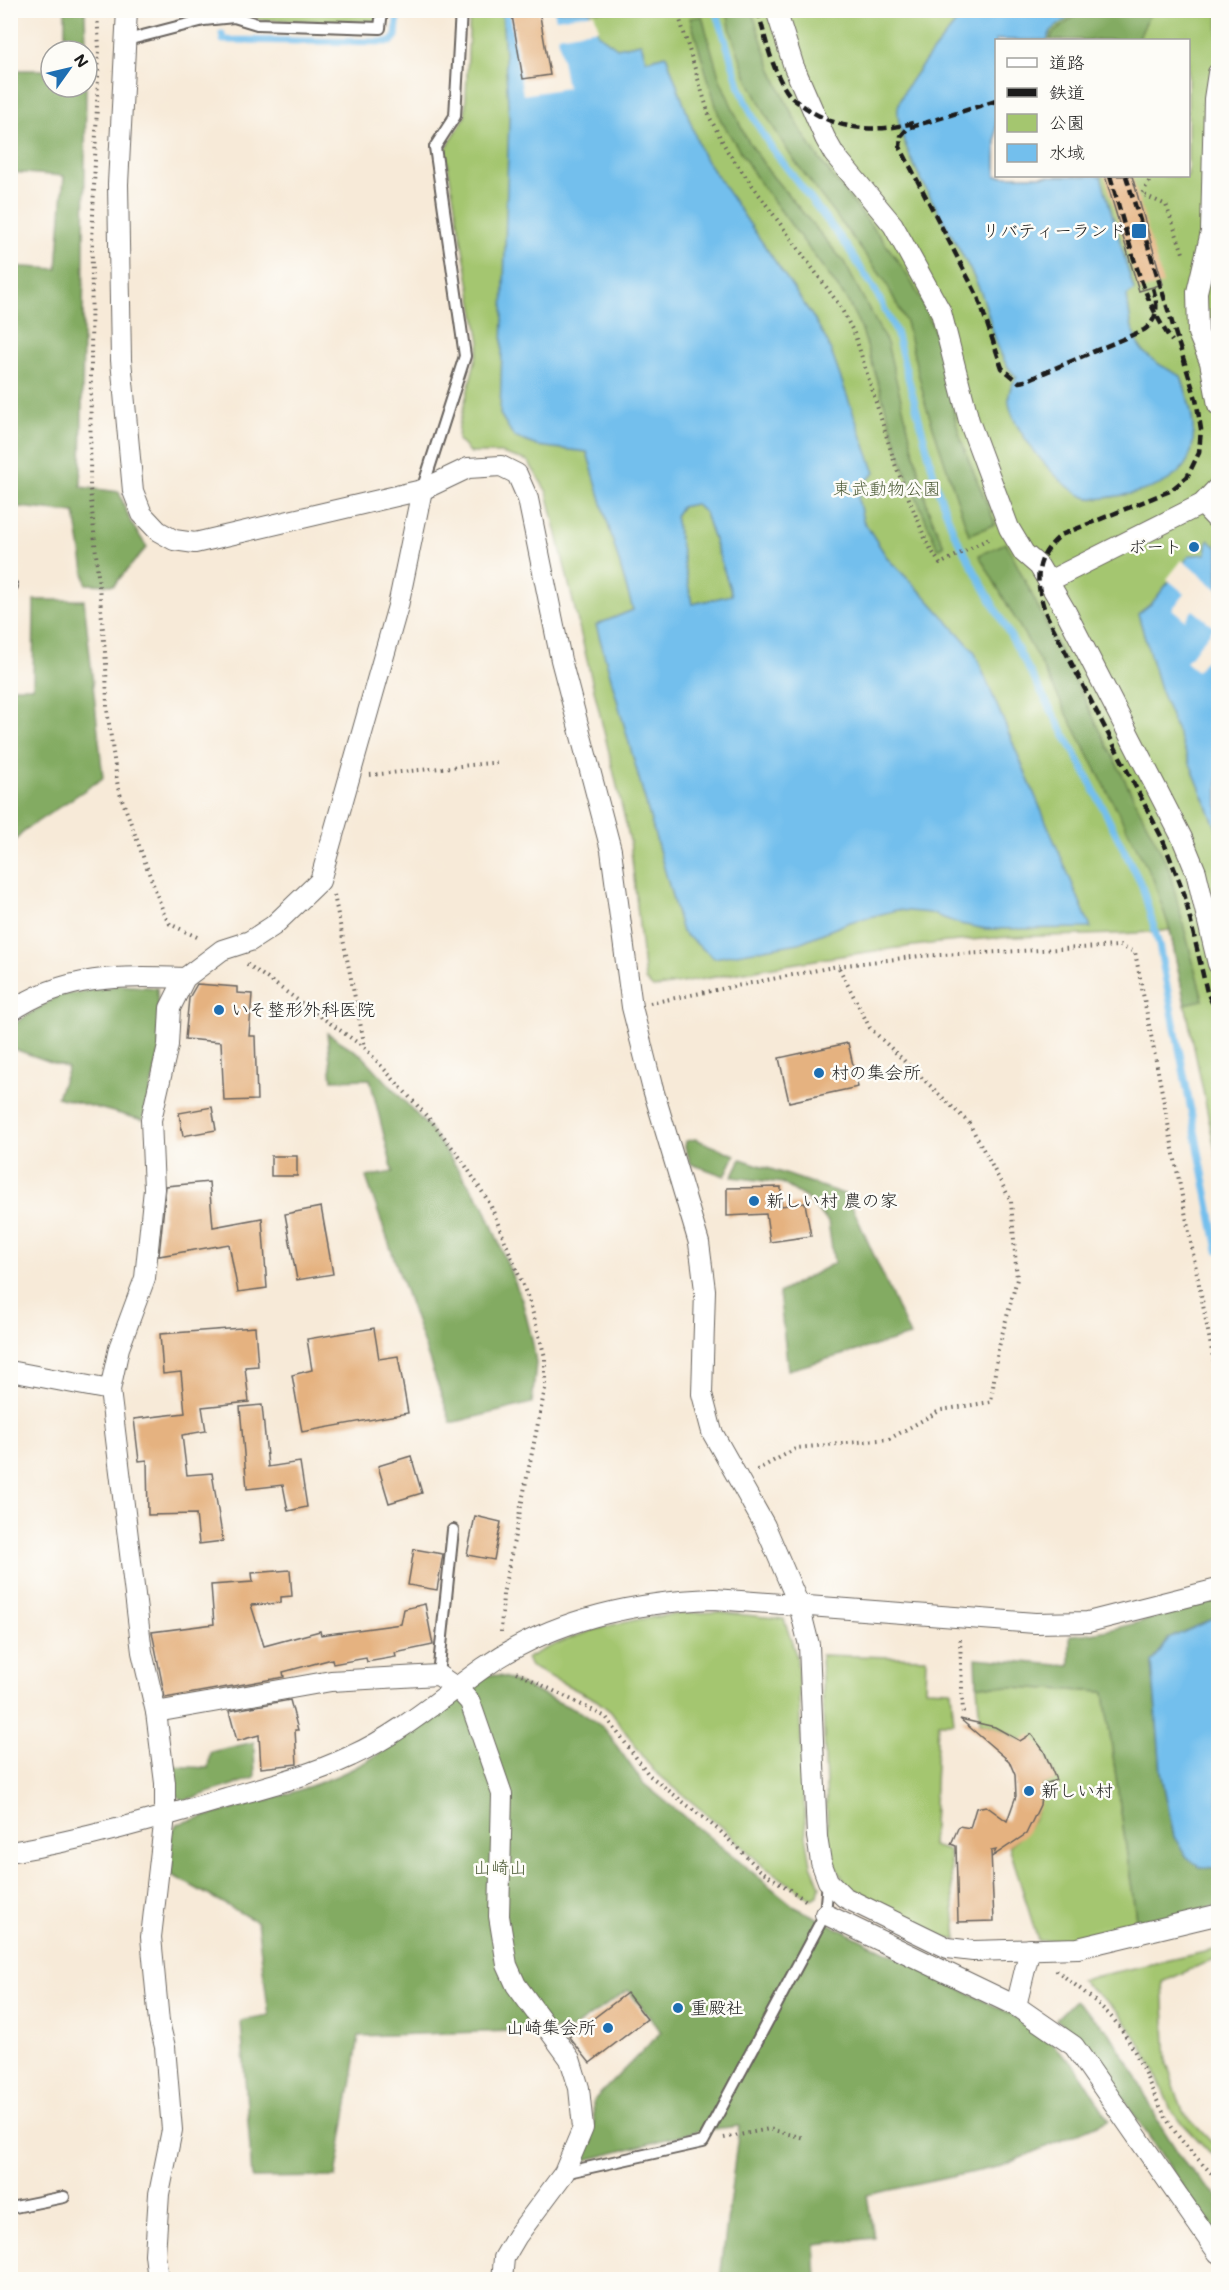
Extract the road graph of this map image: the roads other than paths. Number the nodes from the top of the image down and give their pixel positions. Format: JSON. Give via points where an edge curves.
{"nodes":[{"id":1,"x":127,"y":10,"type":"edge"},
{"id":2,"x":382,"y":10,"type":"edge"},
{"id":3,"x":461,"y":10,"type":"edge"},
{"id":4,"x":776,"y":10,"type":"edge"},
{"id":5,"x":127,"y":40,"type":"junction"},
{"id":6,"x":1218,"y":73,"type":"edge"},
{"id":7,"x":1218,"y":405,"type":"edge"},
{"id":8,"x":1218,"y":488,"type":"edge"},
{"id":9,"x":422,"y":490,"type":"junction"},
{"id":10,"x":1202,"y":504,"type":"junction"},
{"id":11,"x":1218,"y":521,"type":"edge"},
{"id":12,"x":1049,"y":581,"type":"junction"},
{"id":13,"x":1218,"y":964,"type":"edge"},
{"id":14,"x":185,"y":978,"type":"junction"},
{"id":15,"x":10,"y":1012,"type":"edge"},
{"id":16,"x":10,"y":1371,"type":"edge"},
{"id":17,"x":110,"y":1390,"type":"junction"},
{"id":18,"x":453,"y":1530,"type":"dead end"},
{"id":19,"x":1218,"y":1589,"type":"edge"},
{"id":20,"x":799,"y":1605,"type":"junction"},
{"id":21,"x":438,"y":1675,"type":"junction"},
{"id":22,"x":457,"y":1688,"type":"junction"},
{"id":23,"x":156,"y":1712,"type":"junction"},
{"id":24,"x":165,"y":1816,"type":"junction"},
{"id":25,"x":10,"y":1852,"type":"edge"},
{"id":26,"x":828,"y":1881,"type":"junction"},
{"id":27,"x":825,"y":1914,"type":"junction"},
{"id":28,"x":1216,"y":1915,"type":"dead end"},
{"id":29,"x":1030,"y":1949,"type":"junction"},
{"id":30,"x":1016,"y":2006,"type":"junction"},
{"id":31,"x":564,"y":2173,"type":"junction"},
{"id":32,"x":64,"y":2197,"type":"dead end"},
{"id":33,"x":10,"y":2208,"type":"edge"},
{"id":34,"x":1218,"y":2253,"type":"edge"},
{"id":35,"x":158,"y":2280,"type":"edge"},
{"id":36,"x":501,"y":2280,"type":"edge"}],
"edges":[{"from":1,"to":5,"type":"street"},
{"from":2,"to":5,"type":"lane","via":[[380,28],[257,24],[234,17],[204,20]]},
{"from":3,"to":9,"type":"lane","via":[[455,116],[435,147],[465,356]]},
{"from":4,"to":12,"type":"street","via":[[794,67],[825,138],[893,225],[920,270],[940,312],[969,421],[1009,528],[1024,553]]},
{"from":5,"to":9,"type":"street","via":[[118,184],[121,360],[133,491],[142,514],[158,531],[174,540],[195,543]]},
{"from":6,"to":7,"type":"street","via":[[1211,232],[1197,292],[1198,333],[1210,362]]},
{"from":8,"to":10,"type":"street"},
{"from":9,"to":14,"type":"street","via":[[398,606],[320,881],[273,927],[250,941],[222,950]]},
{"from":9,"to":20,"type":"street","via":[[468,468],[501,466],[517,474],[528,499],[561,660],[611,850],[632,1007],[699,1243],[705,1290],[702,1394],[712,1431],[765,1526]]},
{"from":10,"to":11,"type":"street"},
{"from":10,"to":12,"type":"street"},
{"from":12,"to":13,"type":"street","via":[[1182,838],[1196,872]]},
{"from":14,"to":15,"type":"street","via":[[120,976],[55,987]]},
{"from":14,"to":17,"type":"street","via":[[170,1008],[168,1045],[151,1120],[154,1189],[145,1278],[119,1348]]},
{"from":16,"to":17,"type":"street"},
{"from":17,"to":23,"type":"street","via":[[142,1652]]},
{"from":18,"to":21,"type":"lane"},
{"from":19,"to":20,"type":"street","via":[[1088,1622],[1035,1623]]},
{"from":20,"to":22,"type":"street","via":[[682,1600],[578,1620],[504,1654]]},
{"from":20,"to":26,"type":"street","via":[[809,1646],[817,1837]]},
{"from":21,"to":22,"type":"street"},
{"from":21,"to":23,"type":"street","via":[[331,1681]]},
{"from":22,"to":24,"type":"street","via":[[353,1755],[288,1780]]},
{"from":22,"to":31,"type":"street","via":[[470,1702],[502,1794],[499,1916],[507,1965],[516,1985],[570,2059],[579,2088],[583,2128]]},
{"from":23,"to":24,"type":"street"},
{"from":24,"to":25,"type":"street"},
{"from":24,"to":35,"type":"street","via":[[151,1937],[172,2130],[159,2194],[155,2254]]},
{"from":26,"to":27,"type":"lane"},
{"from":26,"to":29,"type":"street","via":[[844,1896],[948,1948]]},
{"from":27,"to":30,"type":"street"},
{"from":27,"to":31,"type":"lane","via":[[703,2142]]},
{"from":28,"to":29,"type":"street","via":[[1078,1948]]},
{"from":29,"to":30,"type":"street"},
{"from":30,"to":34,"type":"street","via":[[1057,2033],[1085,2059]]},
{"from":31,"to":36,"type":"street","via":[[504,2258]]},
{"from":32,"to":33,"type":"lane"}]}
